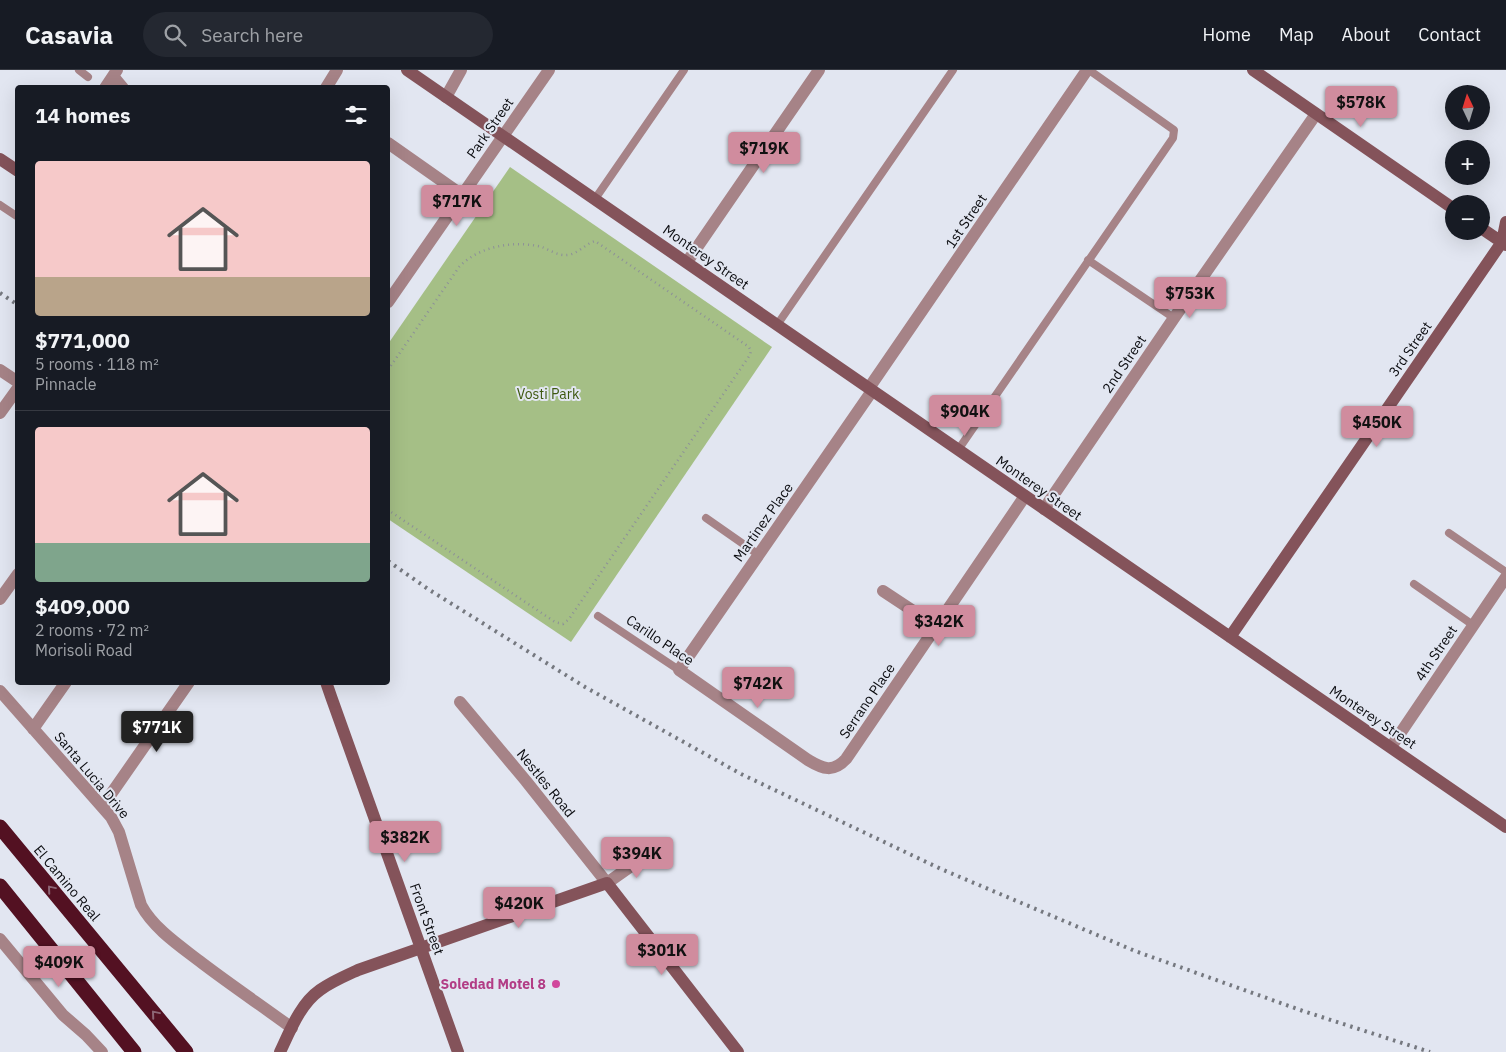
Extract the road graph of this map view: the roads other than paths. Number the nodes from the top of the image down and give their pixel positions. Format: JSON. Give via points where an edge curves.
{"nodes":[{"id":1,"x":79,"y":70,"type":"edge"},
{"id":2,"x":337,"y":70,"type":"edge"},
{"id":3,"x":408,"y":70,"type":"edge"},
{"id":4,"x":461,"y":70,"type":"edge"},
{"id":5,"x":549,"y":70,"type":"edge"},
{"id":6,"x":684,"y":70,"type":"edge"},
{"id":7,"x":819,"y":70,"type":"edge"},
{"id":8,"x":953,"y":70,"type":"edge"},
{"id":9,"x":1088,"y":70,"type":"edge"},
{"id":10,"x":1253,"y":70,"type":"edge"},
{"id":11,"x":115,"y":73,"type":"edge"},
{"id":12,"x":88,"y":76,"type":"dead end"},
{"id":13,"x":107,"y":85,"type":"edge"},
{"id":14,"x":121,"y":85,"type":"edge"},
{"id":15,"x":328,"y":85,"type":"edge"},
{"id":16,"x":446,"y":97,"type":"junction"},
{"id":17,"x":1316,"y":114,"type":"junction"},
{"id":18,"x":503,"y":135,"type":"junction"},
{"id":19,"x":390,"y":144,"type":"edge"},
{"id":20,"x":0,"y":159,"type":"edge"},
{"id":21,"x":15,"y":169,"type":"edge"},
{"id":22,"x":462,"y":195,"type":"junction"},
{"id":23,"x":595,"y":199,"type":"junction"},
{"id":24,"x":1445,"y":203,"type":"edge"},
{"id":25,"x":0,"y":205,"type":"edge"},
{"id":26,"x":15,"y":216,"type":"edge"},
{"id":27,"x":1506,"y":222,"type":"edge"},
{"id":28,"x":1490,"y":234,"type":"edge"},
{"id":29,"x":1504,"y":244,"type":"edge"},
{"id":30,"x":1088,"y":260,"type":"junction"},
{"id":31,"x":687,"y":262,"type":"junction"},
{"id":32,"x":390,"y":299,"type":"edge"},
{"id":33,"x":1174,"y":318,"type":"junction"},
{"id":34,"x":776,"y":325,"type":"junction"},
{"id":35,"x":0,"y":370,"type":"edge"},
{"id":36,"x":15,"y":380,"type":"edge"},
{"id":37,"x":871,"y":389,"type":"junction"},
{"id":38,"x":15,"y":392,"type":"edge"},
{"id":39,"x":0,"y":413,"type":"edge"},
{"id":40,"x":958,"y":450,"type":"junction"},
{"id":41,"x":1025,"y":496,"type":"junction"},
{"id":42,"x":1044,"y":509,"type":"junction"},
{"id":43,"x":706,"y":518,"type":"dead end"},
{"id":44,"x":1449,"y":533,"type":"dead end"},
{"id":45,"x":759,"y":555,"type":"junction"},
{"id":46,"x":1506,"y":572,"type":"edge"},
{"id":47,"x":1506,"y":577,"type":"edge"},
{"id":48,"x":15,"y":578,"type":"edge"},
{"id":49,"x":1414,"y":584,"type":"dead end"},
{"id":50,"x":883,"y":591,"type":"dead end"},
{"id":51,"x":0,"y":599,"type":"edge"},
{"id":52,"x":598,"y":616,"type":"dead end"},
{"id":53,"x":1473,"y":625,"type":"junction"},
{"id":54,"x":936,"y":626,"type":"junction"},
{"id":55,"x":1230,"y":637,"type":"junction"},
{"id":56,"x":679,"y":670,"type":"junction"},
{"id":57,"x":64,"y":685,"type":"edge"},
{"id":58,"x":187,"y":685,"type":"edge"},
{"id":59,"x":327,"y":685,"type":"edge"},
{"id":60,"x":0,"y":691,"type":"edge"},
{"id":61,"x":460,"y":702,"type":"dead end"},
{"id":62,"x":33,"y":729,"type":"junction"},
{"id":63,"x":1391,"y":747,"type":"junction"},
{"id":64,"x":831,"y":768,"type":"joint"},
{"id":65,"x":102,"y":807,"type":"junction"},
{"id":66,"x":0,"y":827,"type":"edge"},
{"id":67,"x":1506,"y":827,"type":"edge"},
{"id":68,"x":651,"y":852,"type":"dead end"},
{"id":69,"x":607,"y":884,"type":"junction"},
{"id":70,"x":0,"y":886,"type":"edge"},
{"id":71,"x":0,"y":938,"type":"edge"},
{"id":72,"x":422,"y":948,"type":"junction"},
{"id":73,"x":292,"y":1028,"type":"junction"},
{"id":74,"x":102,"y":1052,"type":"edge"},
{"id":75,"x":134,"y":1052,"type":"edge"},
{"id":76,"x":186,"y":1052,"type":"edge"},
{"id":77,"x":280,"y":1052,"type":"edge"},
{"id":78,"x":458,"y":1052,"type":"edge"},
{"id":79,"x":738,"y":1052,"type":"edge"}],
"edges":[{"from":1,"to":12,"type":"lane"},
{"from":2,"to":15,"type":"street"},
{"from":3,"to":16,"type":"street","name":"Monterey Street"},
{"from":4,"to":16,"type":"street"},
{"from":5,"to":18,"type":"street","name":"Park Street"},
{"from":6,"to":23,"type":"lane"},
{"from":7,"to":31,"type":"street"},
{"from":8,"to":34,"type":"lane"},
{"from":9,"to":30,"type":"lane","via":[[1174,130],[1173,138]]},
{"from":9,"to":37,"type":"street","name":"1st Street"},
{"from":10,"to":17,"type":"street"},
{"from":11,"to":13,"type":"street"},
{"from":11,"to":14,"type":"street"},
{"from":16,"to":18,"type":"street","name":"Monterey Street"},
{"from":17,"to":24,"type":"street"},
{"from":17,"to":33,"type":"street","name":"2nd Street"},
{"from":18,"to":22,"type":"street","name":"Park Street"},
{"from":18,"to":23,"type":"street","name":"Monterey Street"},
{"from":19,"to":22,"type":"street"},
{"from":20,"to":21,"type":"street"},
{"from":22,"to":32,"type":"street","name":"Park Street"},
{"from":23,"to":31,"type":"street","name":"Monterey Street"},
{"from":25,"to":26,"type":"lane"},
{"from":27,"to":29,"type":"street","name":"3rd Street"},
{"from":28,"to":29,"type":"street"},
{"from":29,"to":55,"type":"street","name":"3rd Street"},
{"from":30,"to":33,"type":"lane"},
{"from":30,"to":40,"type":"lane"},
{"from":31,"to":34,"type":"street","name":"Monterey Street"},
{"from":33,"to":42,"type":"street","name":"2nd Street"},
{"from":34,"to":37,"type":"street","name":"Monterey Street"},
{"from":35,"to":36,"type":"street"},
{"from":37,"to":40,"type":"street","name":"Monterey Street"},
{"from":37,"to":45,"type":"street","name":"Martinez Place"},
{"from":38,"to":39,"type":"street"},
{"from":40,"to":41,"type":"street","name":"Monterey Street"},
{"from":41,"to":42,"type":"street","name":"Monterey Street"},
{"from":41,"to":54,"type":"street","name":"Serrano Place"},
{"from":42,"to":55,"type":"street","name":"Monterey Street"},
{"from":43,"to":45,"type":"lane"},
{"from":44,"to":46,"type":"lane"},
{"from":45,"to":56,"type":"street","name":"Martinez Place"},
{"from":47,"to":53,"type":"street","name":"4th Street"},
{"from":48,"to":51,"type":"street"},
{"from":49,"to":53,"type":"lane"},
{"from":50,"to":54,"type":"street"},
{"from":52,"to":56,"type":"lane","name":"Carillo Place"},
{"from":53,"to":63,"type":"street","name":"4th Street"},
{"from":54,"to":64,"type":"street","name":"Serrano Place","via":[[846,759]]},
{"from":55,"to":63,"type":"street","name":"Monterey Street"},
{"from":56,"to":64,"type":"street","name":"Carillo Place","via":[[808,760]]},
{"from":57,"to":62,"type":"street"},
{"from":58,"to":65,"type":"street"},
{"from":59,"to":72,"type":"street","name":"Front Street"},
{"from":60,"to":62,"type":"street","name":"Santa Lucia Drive"},
{"from":61,"to":69,"type":"street","name":"Nestles Road"},
{"from":62,"to":65,"type":"street","name":"Santa Lucia Drive"},
{"from":63,"to":67,"type":"street","name":"Monterey Street"},
{"from":65,"to":73,"type":"street","name":"Santa Lucia Drive","via":[[119,832],[147,916],[177,944]]},
{"from":76,"to":66,"type":"highway","name":"El Camino Real","one_way":true},
{"from":68,"to":69,"type":"street"},
{"from":69,"to":72,"type":"street"},
{"from":69,"to":79,"type":"street","name":"Nestles Road"},
{"from":70,"to":75,"type":"highway"},
{"from":71,"to":74,"type":"street","via":[[63,1015]]},
{"from":72,"to":73,"type":"street","via":[[332,982],[306,1003]]},
{"from":72,"to":78,"type":"street","name":"Front Street"},
{"from":73,"to":77,"type":"street"}]}
